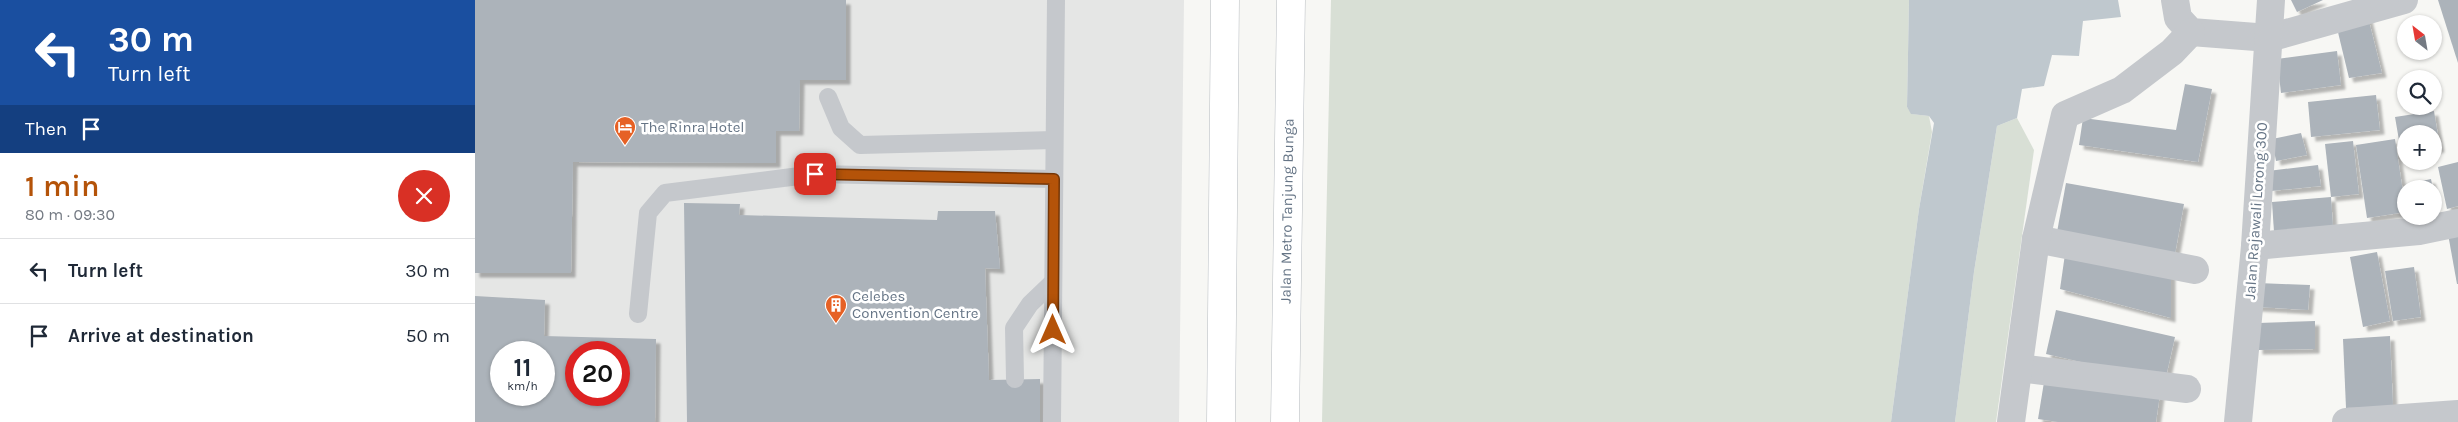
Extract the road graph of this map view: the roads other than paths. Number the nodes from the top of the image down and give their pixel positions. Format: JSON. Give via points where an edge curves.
{"nodes":[{"id":1,"x":1055,"y":0,"type":"edge"},
{"id":2,"x":1225,"y":0,"type":"edge"},
{"id":3,"x":1291,"y":0,"type":"edge"},
{"id":4,"x":2175,"y":0,"type":"edge"},
{"id":5,"x":2271,"y":0,"type":"edge"},
{"id":6,"x":2404,"y":0,"type":"edge"},
{"id":7,"x":2200,"y":33,"type":"junction"},
{"id":8,"x":2269,"y":38,"type":"junction"},
{"id":9,"x":828,"y":97,"type":"dead end"},
{"id":10,"x":1054,"y":140,"type":"junction"},
{"id":11,"x":1054,"y":179,"type":"junction"},
{"id":12,"x":2458,"y":222,"type":"edge"},
{"id":13,"x":2036,"y":239,"type":"junction"},
{"id":14,"x":2255,"y":246,"type":"junction"},
{"id":15,"x":2195,"y":270,"type":"dead end"},
{"id":16,"x":1053,"y":282,"type":"junction"},
{"id":17,"x":638,"y":314,"type":"dead end"},
{"id":18,"x":2019,"y":368,"type":"junction"},
{"id":19,"x":1015,"y":380,"type":"dead end"},
{"id":20,"x":2187,"y":389,"type":"dead end"},
{"id":21,"x":2458,"y":414,"type":"edge"},
{"id":22,"x":1052,"y":422,"type":"edge"},
{"id":23,"x":1221,"y":422,"type":"edge"},
{"id":24,"x":1285,"y":422,"type":"edge"},
{"id":25,"x":2011,"y":422,"type":"edge"},
{"id":26,"x":2238,"y":422,"type":"edge"},
{"id":27,"x":2346,"y":422,"type":"edge"}],
"edges":[{"from":1,"to":10,"type":"lane"},
{"from":2,"to":23,"type":"main road"},
{"from":3,"to":24,"type":"main road","name":"Jalan Metro Tanjung Bunga"},
{"from":4,"to":7,"type":"street","via":[[2178,18]]},
{"from":5,"to":8,"type":"street","name":"Jalan Rajawali Lorong 300"},
{"from":6,"to":8,"type":"street"},
{"from":7,"to":8,"type":"street"},
{"from":7,"to":13,"type":"street","via":[[2122,90],[2065,115]]},
{"from":8,"to":14,"type":"street","name":"Jalan Rajawali Lorong 300"},
{"from":9,"to":10,"type":"lane","via":[[841,128],[860,145]]},
{"from":10,"to":11,"type":"lane"},
{"from":11,"to":16,"type":"lane"},
{"from":11,"to":17,"type":"lane","via":[[815,174],[665,193],[648,213]]},
{"from":12,"to":14,"type":"street","via":[[2419,231]]},
{"from":13,"to":15,"type":"street"},
{"from":13,"to":18,"type":"street"},
{"from":14,"to":26,"type":"street","name":"Jalan Rajawali Lorong 300"},
{"from":16,"to":19,"type":"lane","via":[[1030,304],[1014,328]]},
{"from":16,"to":22,"type":"lane"},
{"from":18,"to":20,"type":"street"},
{"from":18,"to":25,"type":"street"},
{"from":21,"to":27,"type":"street"}]}
